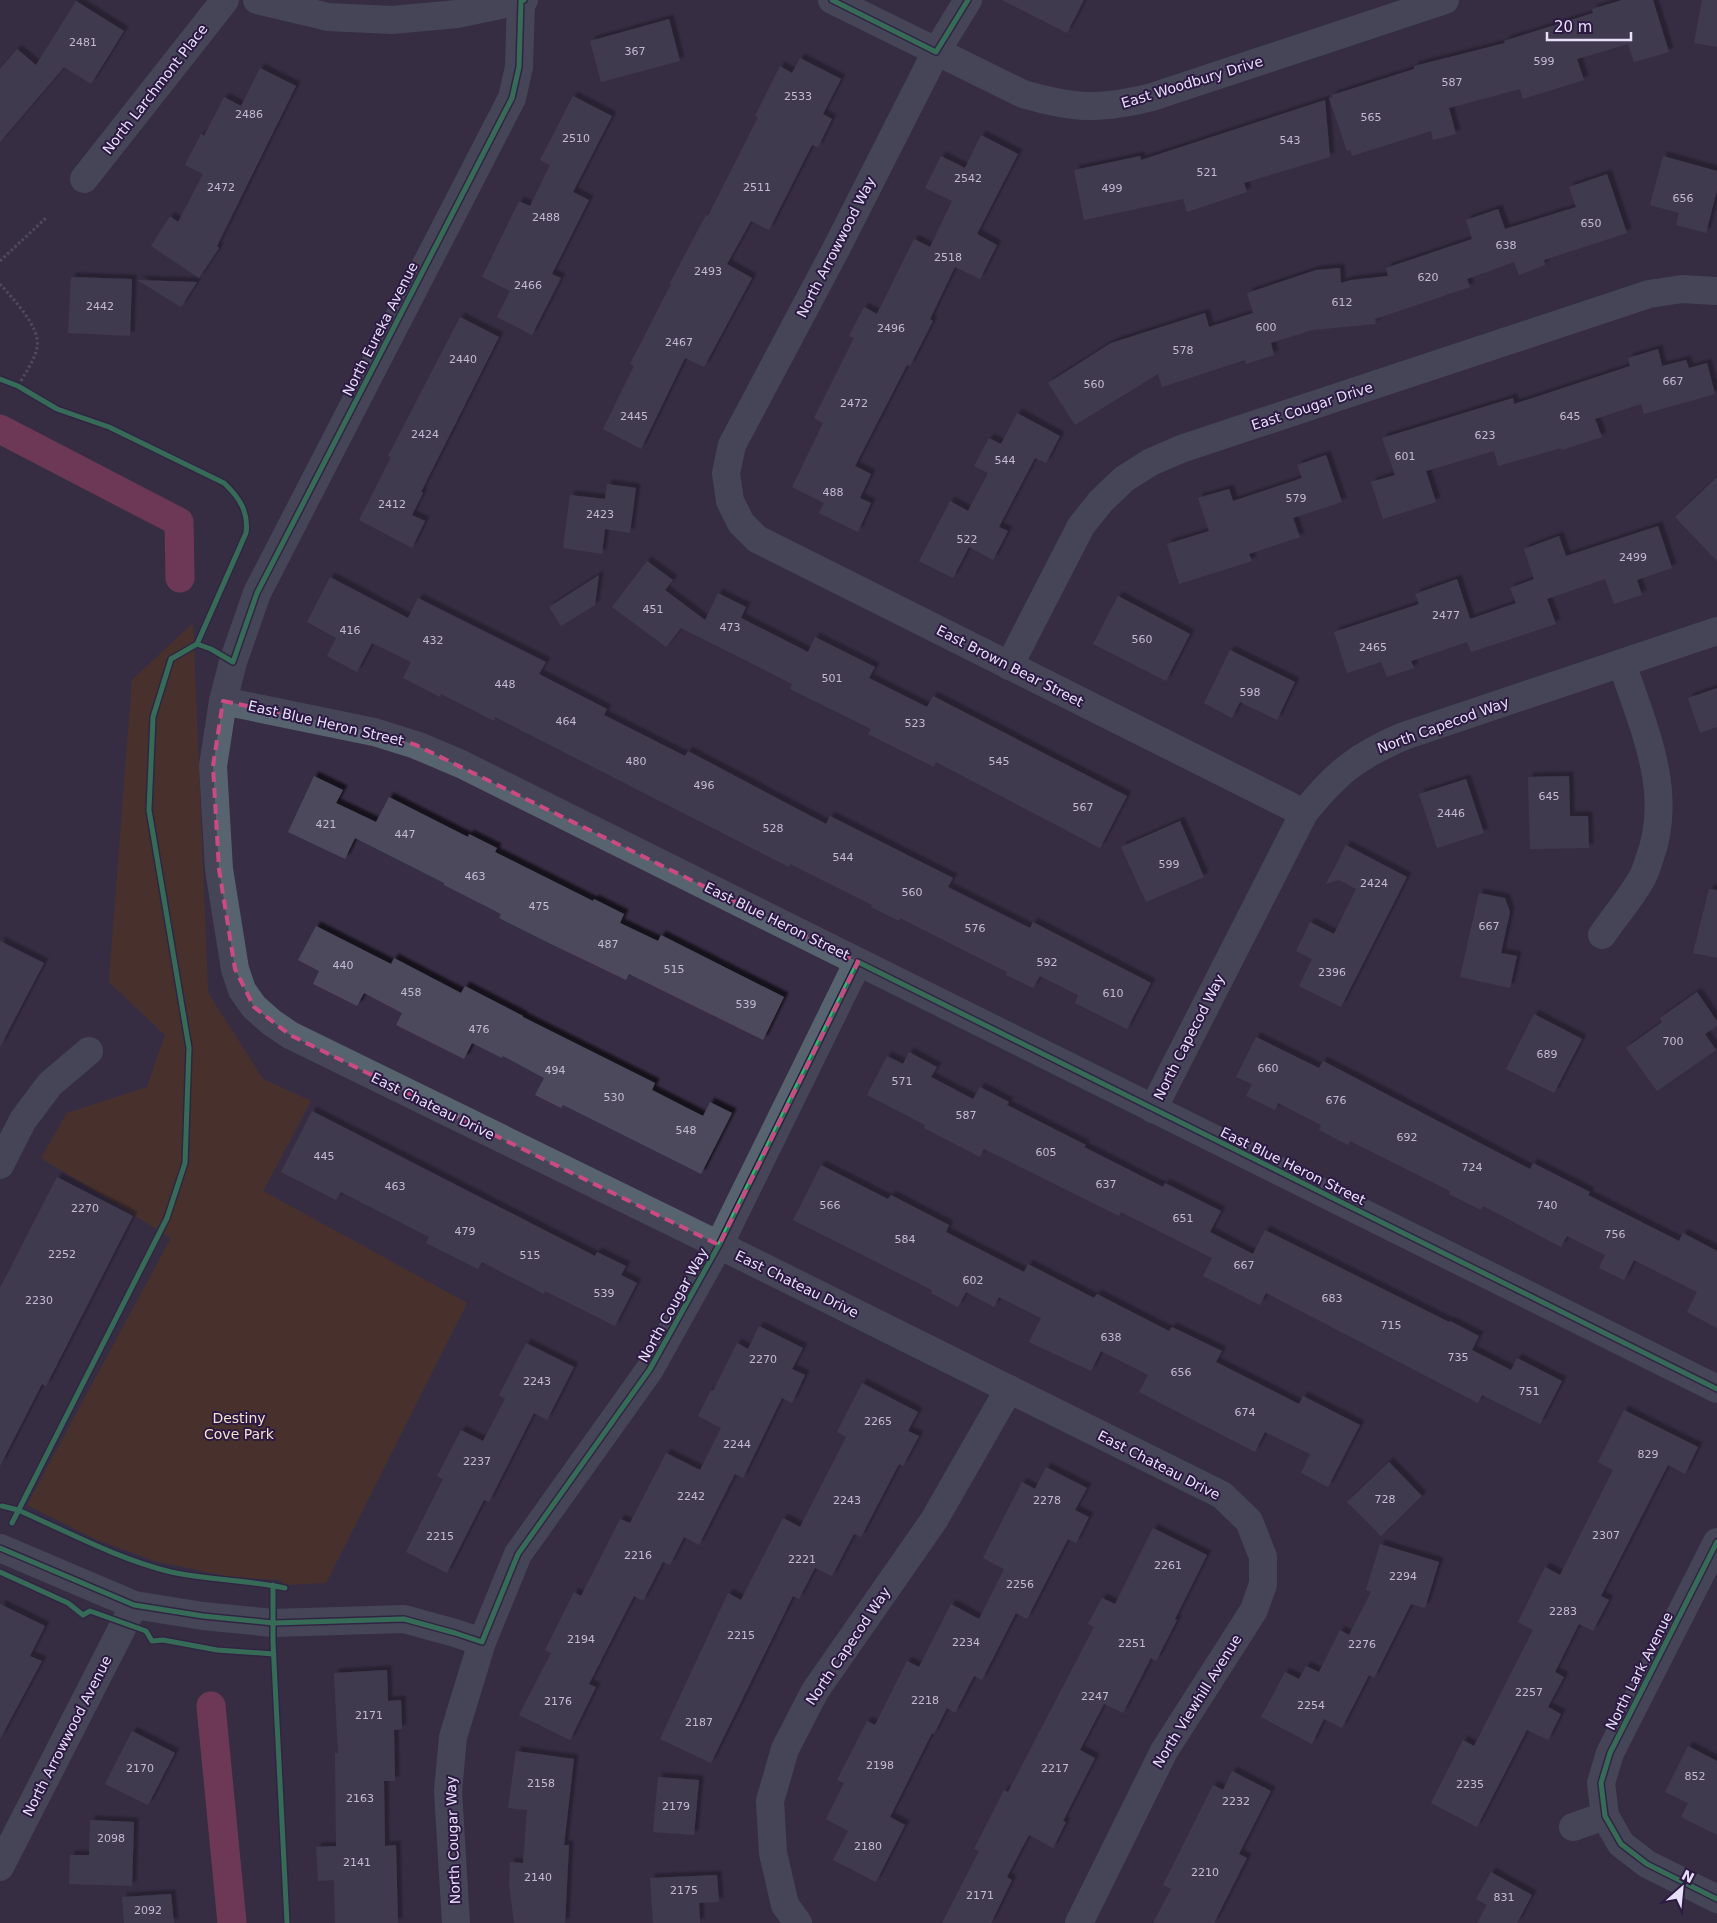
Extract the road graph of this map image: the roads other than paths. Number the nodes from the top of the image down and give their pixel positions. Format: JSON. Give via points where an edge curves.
{"nodes":[{"id":1,"x":225,"y":0,"type":"edge"},
{"id":2,"x":257,"y":0,"type":"edge"},
{"id":3,"x":522,"y":0,"type":"edge"},
{"id":4,"x":832,"y":0,"type":"edge"},
{"id":5,"x":968,"y":0,"type":"edge"},
{"id":6,"x":1445,"y":0,"type":"edge"},
{"id":7,"x":936,"y":52,"type":"junction"},
{"id":8,"x":84,"y":178,"type":"dead end"},
{"id":9,"x":1717,"y":291,"type":"edge"},
{"id":10,"x":730,"y":501,"type":"joint"},
{"id":11,"x":1717,"y":631,"type":"edge"},
{"id":12,"x":1622,"y":663,"type":"junction"},
{"id":13,"x":1010,"y":666,"type":"junction"},
{"id":14,"x":223,"y":701,"type":"junction"},
{"id":15,"x":1304,"y":813,"type":"junction"},
{"id":16,"x":1602,"y":935,"type":"dead end"},
{"id":17,"x":858,"y":962,"type":"junction"},
{"id":18,"x":254,"y":1007,"type":"joint"},
{"id":19,"x":89,"y":1051,"type":"dead end"},
{"id":20,"x":1153,"y":1109,"type":"junction"},
{"id":21,"x":0,"y":1164,"type":"edge"},
{"id":22,"x":719,"y":1245,"type":"junction"},
{"id":23,"x":1008,"y":1389,"type":"junction"},
{"id":24,"x":1717,"y":1389,"type":"edge"},
{"id":25,"x":1717,"y":1542,"type":"edge"},
{"id":26,"x":0,"y":1548,"type":"edge"},
{"id":27,"x":1263,"y":1557,"type":"joint"},
{"id":28,"x":134,"y":1605,"type":"junction"},
{"id":29,"x":482,"y":1642,"type":"junction"},
{"id":30,"x":1605,"y":1816,"type":"junction"},
{"id":31,"x":1573,"y":1827,"type":"dead end"},
{"id":32,"x":0,"y":1867,"type":"edge"},
{"id":33,"x":1717,"y":1899,"type":"edge"},
{"id":34,"x":456,"y":1923,"type":"edge"},
{"id":35,"x":798,"y":1923,"type":"edge"},
{"id":36,"x":1079,"y":1923,"type":"edge"}],
"edges":[{"from":1,"to":8,"type":"street","name":"North Larchmont Place"},
{"from":2,"to":3,"type":"street","via":[[328,17],[392,20],[457,14]]},
{"from":3,"to":14,"type":"street","name":"North Eureka Avenue","via":[[519,67],[512,98],[256,593]]},
{"from":4,"to":7,"type":"street","name":"East Woodbury Drive"},
{"from":5,"to":7,"type":"street","name":"North Arrowwood Way"},
{"from":6,"to":7,"type":"street","name":"East Woodbury Drive","via":[[1120,105],[1087,107],[1023,94]]},
{"from":7,"to":10,"type":"street","name":"North Arrowwood Way","via":[[732,445],[726,473]]},
{"from":9,"to":13,"type":"street","name":"East Cougar Drive","via":[[1682,289],[1649,294],[1181,449],[1151,462],[1124,479],[1081,526]]},
{"from":10,"to":13,"type":"street","name":"East Brown Bear Street","via":[[741,523],[758,539]]},
{"from":11,"to":12,"type":"street","name":"North Capecod Way"},
{"from":12,"to":15,"type":"street","name":"North Capecod Way","via":[[1374,749],[1324,787]]},
{"from":12,"to":16,"type":"street","via":[[1651,751],[1660,814],[1654,847],[1643,878]]},
{"from":13,"to":15,"type":"street","name":"East Brown Bear Street"},
{"from":14,"to":17,"type":"street","name":"East Blue Heron Street","via":[[374,732],[416,745],[461,764]]},
{"from":14,"to":18,"type":"street","name":"North Eureka Avenue","via":[[213,766],[219,869],[235,969],[242,990]]},
{"from":15,"to":20,"type":"street","name":"North Capecod Way"},
{"from":17,"to":20,"type":"street","name":"East Blue Heron Street"},
{"from":17,"to":22,"type":"street","name":"North Cougar Way"},
{"from":18,"to":22,"type":"street","name":"East Chateau Drive","via":[[290,1035]]},
{"from":19,"to":21,"type":"street","via":[[50,1084],[22,1120]]},
{"from":20,"to":24,"type":"street","name":"East Blue Heron Street"},
{"from":22,"to":23,"type":"street","name":"East Chateau Drive"},
{"from":22,"to":29,"type":"street","name":"North Cougar Way","via":[[650,1369],[518,1554]]},
{"from":23,"to":27,"type":"street","name":"East Chateau Drive","via":[[1222,1495],[1249,1520]]},
{"from":23,"to":35,"type":"street","name":"North Capecod Way","via":[[934,1520],[815,1690],[785,1749],[770,1801],[773,1854],[785,1904]]},
{"from":25,"to":30,"type":"street","name":"North Lark Avenue","via":[[1610,1753],[1601,1784]]},
{"from":26,"to":28,"type":"street"},
{"from":27,"to":36,"type":"street","name":"North Viewhill Avenue","via":[[1263,1584],[1254,1610],[1164,1750]]},
{"from":28,"to":29,"type":"street","via":[[273,1623],[404,1619]]},
{"from":28,"to":32,"type":"street","name":"North Arrowwood Avenue"},
{"from":29,"to":34,"type":"street","name":"North Cougar Way","via":[[453,1738],[448,1791]]},
{"from":30,"to":31,"type":"street"},
{"from":30,"to":33,"type":"street","via":[[1621,1844],[1647,1864]]}]}
